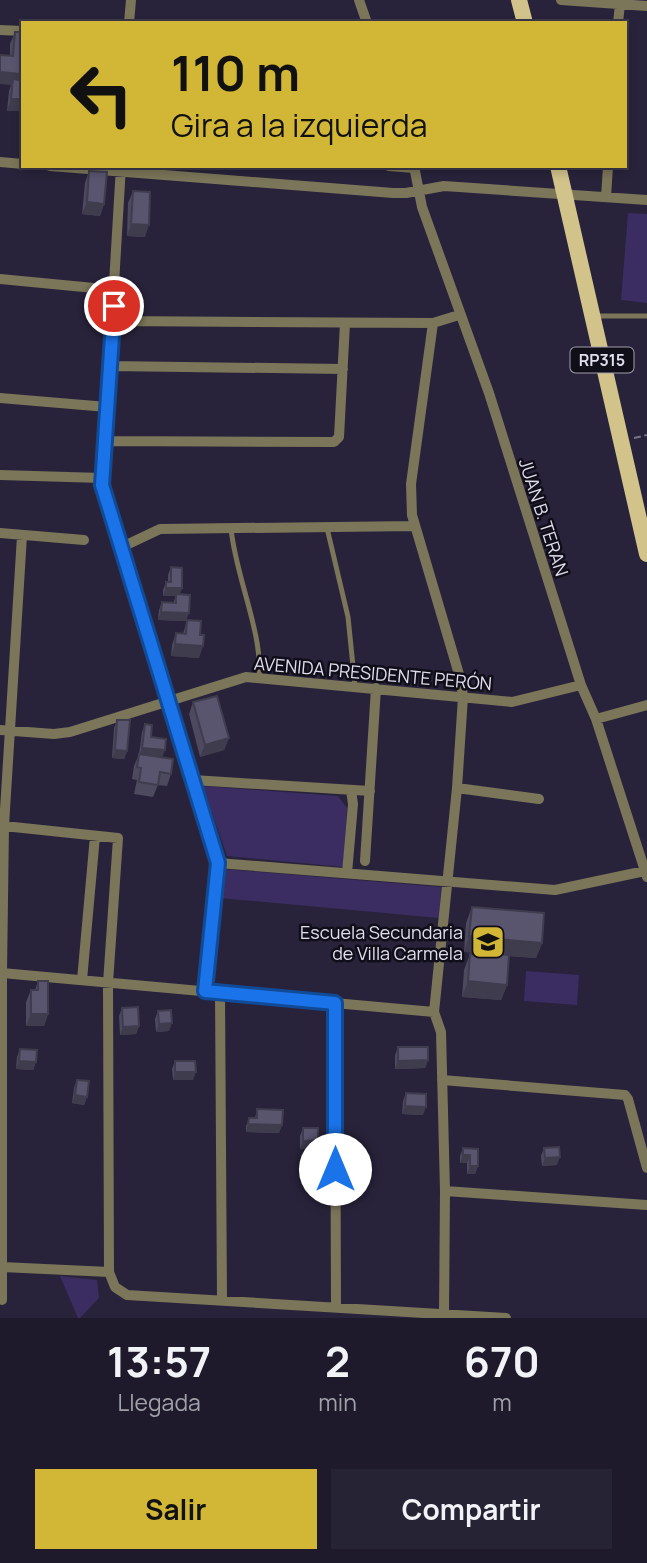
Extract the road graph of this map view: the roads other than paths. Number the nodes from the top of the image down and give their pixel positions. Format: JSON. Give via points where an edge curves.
{"nodes":[{"id":1,"x":131,"y":0,"type":"edge"},
{"id":2,"x":359,"y":0,"type":"edge"},
{"id":3,"x":519,"y":0,"type":"edge"},
{"id":4,"x":561,"y":0,"type":"edge"},
{"id":5,"x":575,"y":1,"type":"edge"},
{"id":6,"x":620,"y":4,"type":"junction"},
{"id":7,"x":647,"y":6,"type":"edge"},
{"id":8,"x":129,"y":21,"type":"edge"},
{"id":9,"x":366,"y":21,"type":"edge"},
{"id":10,"x":524,"y":21,"type":"edge"},
{"id":11,"x":618,"y":21,"type":"edge"},
{"id":12,"x":0,"y":30,"type":"edge"},
{"id":13,"x":21,"y":31,"type":"edge"},
{"id":14,"x":0,"y":162,"type":"edge"},
{"id":15,"x":21,"y":164,"type":"edge"},
{"id":16,"x":97,"y":168,"type":"edge"},
{"id":17,"x":414,"y":168,"type":"edge"},
{"id":18,"x":558,"y":168,"type":"edge"},
{"id":19,"x":608,"y":168,"type":"edge"},
{"id":20,"x":121,"y":169,"type":"edge"},
{"id":21,"x":419,"y":191,"type":"junction"},
{"id":22,"x":564,"y":193,"type":"junction"},
{"id":23,"x":606,"y":197,"type":"junction"},
{"id":24,"x":647,"y":200,"type":"edge"},
{"id":25,"x":0,"y":279,"type":"edge"},
{"id":26,"x":115,"y":290,"type":"junction"},
{"id":27,"x":459,"y":315,"type":"junction"},
{"id":28,"x":647,"y":316,"type":"edge"},
{"id":29,"x":592,"y":317,"type":"junction"},
{"id":30,"x":114,"y":321,"type":"junction"},
{"id":31,"x":345,"y":323,"type":"junction"},
{"id":32,"x":433,"y":323,"type":"junction"},
{"id":33,"x":110,"y":366,"type":"junction"},
{"id":34,"x":343,"y":369,"type":"junction"},
{"id":35,"x":0,"y":398,"type":"edge"},
{"id":36,"x":107,"y":407,"type":"junction"},
{"id":37,"x":104,"y":441,"type":"junction"},
{"id":38,"x":0,"y":475,"type":"edge"},
{"id":39,"x":102,"y":478,"type":"junction"},
{"id":40,"x":415,"y":526,"type":"junction"},
{"id":41,"x":230,"y":527,"type":"junction"},
{"id":42,"x":327,"y":527,"type":"junction"},
{"id":43,"x":0,"y":533,"type":"edge"},
{"id":44,"x":22,"y":536,"type":"junction"},
{"id":45,"x":84,"y":540,"type":"dead end"},
{"id":46,"x":122,"y":547,"type":"junction"},
{"id":47,"x":647,"y":554,"type":"edge"},
{"id":48,"x":259,"y":677,"type":"junction"},
{"id":49,"x":581,"y":685,"type":"junction"},
{"id":50,"x":355,"y":686,"type":"junction"},
{"id":51,"x":376,"y":688,"type":"junction"},
{"id":52,"x":463,"y":697,"type":"junction"},
{"id":53,"x":168,"y":701,"type":"junction"},
{"id":54,"x":647,"y":705,"type":"edge"},
{"id":55,"x":596,"y":719,"type":"junction"},
{"id":56,"x":4,"y":731,"type":"edge"},
{"id":57,"x":193,"y":780,"type":"junction"},
{"id":58,"x":457,"y":788,"type":"junction"},
{"id":59,"x":351,"y":790,"type":"junction"},
{"id":60,"x":370,"y":791,"type":"junction"},
{"id":61,"x":539,"y":799,"type":"dead end"},
{"id":62,"x":4,"y":826,"type":"junction"},
{"id":63,"x":94,"y":836,"type":"junction"},
{"id":64,"x":365,"y":861,"type":"dead end"},
{"id":65,"x":218,"y":863,"type":"junction"},
{"id":66,"x":347,"y":873,"type":"junction"},
{"id":67,"x":646,"y":874,"type":"edge"},
{"id":68,"x":447,"y":882,"type":"junction"},
{"id":69,"x":2,"y":973,"type":"edge"},
{"id":70,"x":82,"y":980,"type":"junction"},
{"id":71,"x":108,"y":983,"type":"junction"},
{"id":72,"x":205,"y":991,"type":"junction"},
{"id":73,"x":220,"y":993,"type":"junction"},
{"id":74,"x":335,"y":1003,"type":"junction"},
{"id":75,"x":434,"y":1012,"type":"junction"},
{"id":76,"x":442,"y":1080,"type":"junction"},
{"id":77,"x":647,"y":1168,"type":"edge"},
{"id":78,"x":445,"y":1191,"type":"junction"},
{"id":79,"x":647,"y":1205,"type":"edge"},
{"id":80,"x":2,"y":1267,"type":"junction"},
{"id":81,"x":109,"y":1272,"type":"junction"},
{"id":82,"x":2,"y":1300,"type":"dead end"},
{"id":83,"x":222,"y":1301,"type":"junction"},
{"id":84,"x":336,"y":1308,"type":"junction"},
{"id":85,"x":444,"y":1314,"type":"junction"},
{"id":86,"x":506,"y":1318,"type":"edge"}],
"edges":[{"from":1,"to":8,"type":"street"},
{"from":2,"to":9,"type":"street"},
{"from":3,"to":10,"type":"main road"},
{"from":4,"to":5,"type":"street"},
{"from":5,"to":6,"type":"street"},
{"from":6,"to":7,"type":"street"},
{"from":6,"to":11,"type":"street"},
{"from":12,"to":13,"type":"street"},
{"from":14,"to":15,"type":"street"},
{"from":16,"to":20,"type":"street"},
{"from":17,"to":21,"type":"street","name":"JUAN B. TERAN"},
{"from":18,"to":22,"type":"main road","number":"RP315"},
{"from":19,"to":23,"type":"street"},
{"from":20,"to":21,"type":"street"},
{"from":20,"to":26,"type":"street"},
{"from":21,"to":22,"type":"street","via":[[444,186]]},
{"from":21,"to":27,"type":"street","name":"JUAN B. TERAN"},
{"from":22,"to":23,"type":"street"},
{"from":22,"to":29,"type":"main road","number":"RP315"},
{"from":23,"to":24,"type":"street"},
{"from":25,"to":26,"type":"street"},
{"from":26,"to":30,"type":"street"},
{"from":27,"to":32,"type":"street"},
{"from":27,"to":49,"type":"street","name":"JUAN B. TERAN"},
{"from":28,"to":29,"type":"lane"},
{"from":29,"to":47,"type":"main road","number":"RP315"},
{"from":30,"to":31,"type":"street"},
{"from":30,"to":33,"type":"street"},
{"from":31,"to":32,"type":"street"},
{"from":31,"to":34,"type":"street"},
{"from":32,"to":40,"type":"street","via":[[411,484]]},
{"from":33,"to":34,"type":"street"},
{"from":33,"to":36,"type":"street"},
{"from":34,"to":37,"type":"street","via":[[339,437],[334,442]]},
{"from":35,"to":36,"type":"street"},
{"from":36,"to":37,"type":"street"},
{"from":37,"to":39,"type":"street"},
{"from":38,"to":39,"type":"street"},
{"from":39,"to":46,"type":"street"},
{"from":40,"to":42,"type":"street"},
{"from":40,"to":52,"type":"street"},
{"from":41,"to":42,"type":"street"},
{"from":41,"to":46,"type":"street","via":[[160,529]]},
{"from":41,"to":48,"type":"lane","via":[[260,656]]},
{"from":42,"to":50,"type":"lane","via":[[348,617]]},
{"from":43,"to":44,"type":"street"},
{"from":44,"to":45,"type":"street"},
{"from":44,"to":56,"type":"street"},
{"from":46,"to":53,"type":"street"},
{"from":48,"to":50,"type":"street","name":"AVENIDA PRESIDENTE PERÓN"},
{"from":48,"to":53,"type":"street","name":"AVENIDA PRESIDENTE PERÓN","via":[[231,680]]},
{"from":49,"to":52,"type":"street","name":"AVENIDA PRESIDENTE PERÓN","via":[[512,702]]},
{"from":49,"to":55,"type":"street","name":"JUAN B. TERAN"},
{"from":50,"to":51,"type":"street","name":"AVENIDA PRESIDENTE PERÓN"},
{"from":51,"to":52,"type":"street","name":"AVENIDA PRESIDENTE PERÓN"},
{"from":51,"to":60,"type":"street"},
{"from":52,"to":58,"type":"street"},
{"from":53,"to":56,"type":"street","name":"AVENIDA PRESIDENTE PERÓN","via":[[70,732]]},
{"from":53,"to":57,"type":"street"},
{"from":54,"to":55,"type":"street"},
{"from":55,"to":67,"type":"street","name":"JUAN B. TERAN"},
{"from":56,"to":62,"type":"street"},
{"from":57,"to":59,"type":"street"},
{"from":57,"to":65,"type":"street"},
{"from":58,"to":61,"type":"street"},
{"from":58,"to":68,"type":"street"},
{"from":59,"to":60,"type":"street"},
{"from":59,"to":66,"type":"street"},
{"from":60,"to":64,"type":"street"},
{"from":62,"to":63,"type":"street"},
{"from":62,"to":69,"type":"street"},
{"from":63,"to":70,"type":"street"},
{"from":63,"to":71,"type":"street","via":[[118,838]]},
{"from":65,"to":66,"type":"street"},
{"from":65,"to":72,"type":"street"},
{"from":66,"to":68,"type":"street"},
{"from":67,"to":68,"type":"street","via":[[555,890]]},
{"from":68,"to":75,"type":"street"},
{"from":69,"to":70,"type":"street"},
{"from":69,"to":80,"type":"street"},
{"from":70,"to":71,"type":"street"},
{"from":71,"to":72,"type":"street"},
{"from":71,"to":81,"type":"street"},
{"from":72,"to":73,"type":"street"},
{"from":73,"to":74,"type":"street"},
{"from":73,"to":83,"type":"street"},
{"from":74,"to":75,"type":"street"},
{"from":74,"to":84,"type":"street"},
{"from":75,"to":76,"type":"street","via":[[441,1032]]},
{"from":76,"to":77,"type":"street","via":[[621,1094],[628,1099]]},
{"from":76,"to":78,"type":"street"},
{"from":78,"to":79,"type":"street"},
{"from":78,"to":85,"type":"street"},
{"from":80,"to":81,"type":"street"},
{"from":80,"to":82,"type":"street"},
{"from":81,"to":83,"type":"street","via":[[115,1287],[127,1295]]},
{"from":83,"to":84,"type":"street"},
{"from":84,"to":85,"type":"street"},
{"from":85,"to":86,"type":"street"}]}
